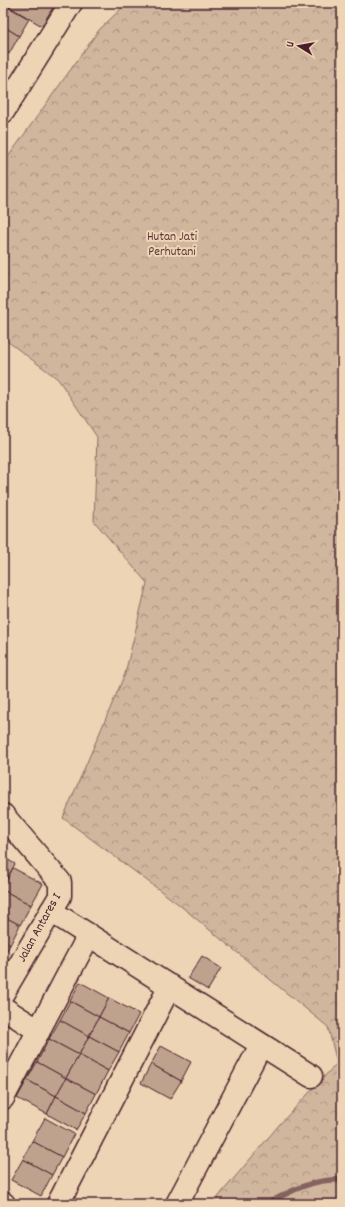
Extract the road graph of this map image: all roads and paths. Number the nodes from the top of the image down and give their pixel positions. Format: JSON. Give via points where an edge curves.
{"nodes":[{"id":1,"x":71,"y":3,"type":"edge"},
{"id":2,"x":3,"y":112,"type":"edge"},
{"id":3,"x":3,"y":815,"type":"edge"},
{"id":4,"x":51,"y":911,"type":"junction"},
{"id":5,"x":89,"y":936,"type":"junction"},
{"id":6,"x":170,"y":986,"type":"junction"},
{"id":7,"x":3,"y":993,"type":"edge"},
{"id":8,"x":3,"y":1008,"type":"edge"},
{"id":9,"x":39,"y":1031,"type":"junction"},
{"id":10,"x":261,"y":1045,"type":"junction"},
{"id":11,"x":311,"y":1076,"type":"dead end"},
{"id":12,"x":3,"y":1098,"type":"edge"},
{"id":13,"x":58,"y":1204,"type":"edge"},
{"id":14,"x":177,"y":1204,"type":"edge"}],
"edges":[{"from":1,"to":2,"type":"street"},
{"from":3,"to":4,"type":"street","name":"Jalan Antares I","via":[[60,882],[60,896]]},
{"from":4,"to":5,"type":"street"},
{"from":4,"to":7,"type":"street","name":"Jalan Antares I"},
{"from":5,"to":6,"type":"street"},
{"from":5,"to":9,"type":"street"},
{"from":6,"to":10,"type":"street"},
{"from":6,"to":13,"type":"street"},
{"from":8,"to":9,"type":"street"},
{"from":9,"to":12,"type":"street"},
{"from":10,"to":11,"type":"street"},
{"from":10,"to":14,"type":"street"}]}
